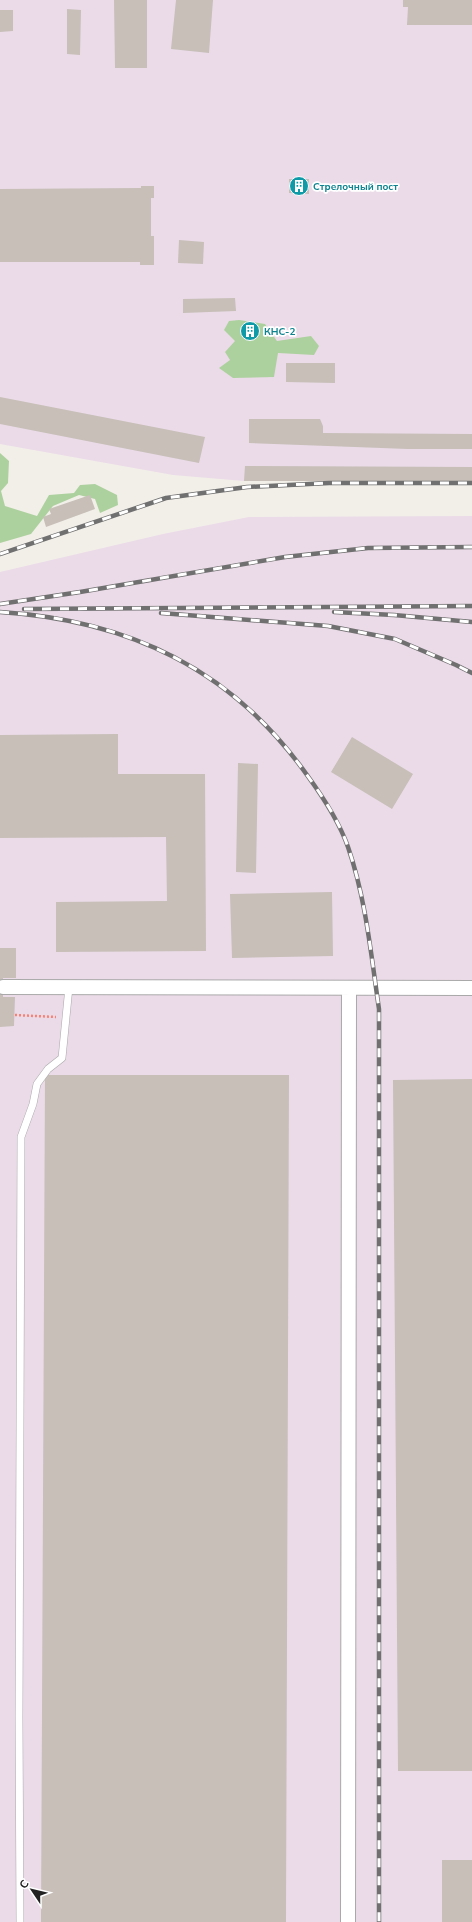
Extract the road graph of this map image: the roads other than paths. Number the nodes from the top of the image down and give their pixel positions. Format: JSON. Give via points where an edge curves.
{"nodes":[{"id":1,"x":3,"y":987,"type":"dead end"},
{"id":2,"x":69,"y":987,"type":"junction"},
{"id":3,"x":472,"y":988,"type":"edge"},
{"id":4,"x":349,"y":989,"type":"junction"},
{"id":5,"x":20,"y":1922,"type":"edge"},
{"id":6,"x":348,"y":1922,"type":"edge"}],
"edges":[{"from":1,"to":2,"type":"street"},
{"from":2,"to":4,"type":"street"},
{"from":2,"to":5,"type":"lane","via":[[62,1058],[48,1069],[37,1084],[22,1136]]},
{"from":3,"to":4,"type":"street"},
{"from":4,"to":6,"type":"street"}]}
